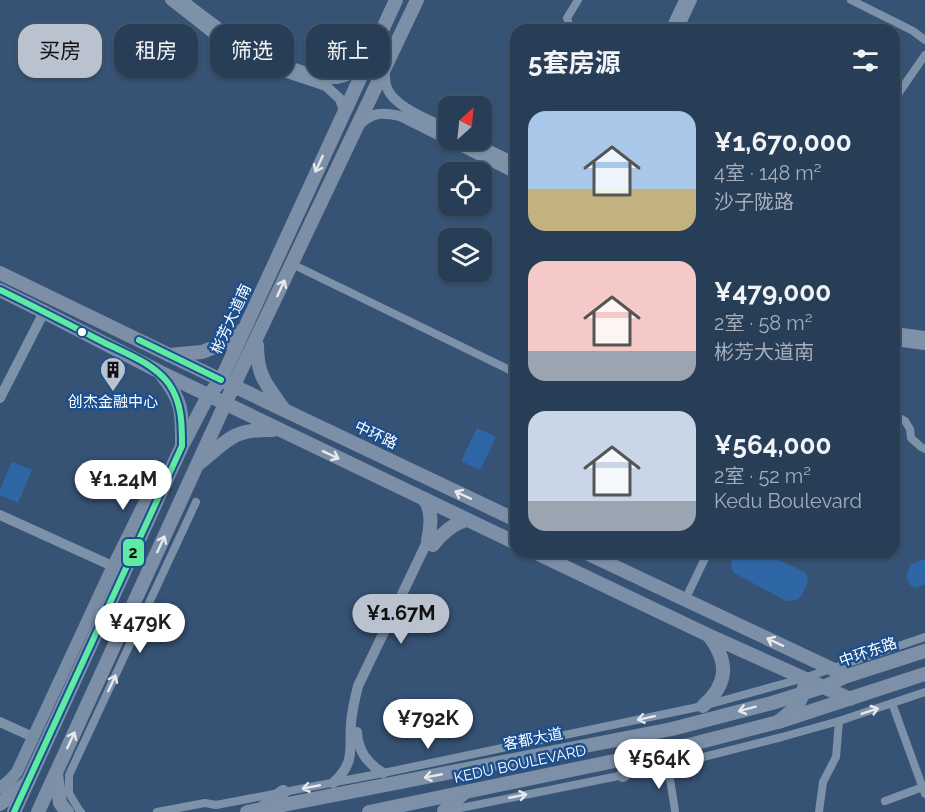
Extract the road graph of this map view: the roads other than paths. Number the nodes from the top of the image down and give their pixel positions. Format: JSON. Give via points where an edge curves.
{"nodes":[{"id":1,"x":396,"y":0,"type":"edge"},
{"id":2,"x":417,"y":0,"type":"edge"},
{"id":3,"x":578,"y":0,"type":"edge"},
{"id":4,"x":684,"y":0,"type":"edge"},
{"id":5,"x":692,"y":0,"type":"edge"},
{"id":6,"x":851,"y":0,"type":"edge"},
{"id":7,"x":177,"y":2,"type":"edge"},
{"id":8,"x":385,"y":24,"type":"edge"},
{"id":9,"x":569,"y":24,"type":"edge"},
{"id":10,"x":673,"y":24,"type":"edge"},
{"id":11,"x":681,"y":24,"type":"edge"},
{"id":12,"x":899,"y":24,"type":"edge"},
{"id":13,"x":900,"y":24,"type":"edge"},
{"id":14,"x":925,"y":39,"type":"edge"},
{"id":15,"x":925,"y":55,"type":"edge"},
{"id":16,"x":390,"y":56,"type":"edge"},
{"id":17,"x":344,"y":78,"type":"edge"},
{"id":18,"x":359,"y":78,"type":"edge"},
{"id":19,"x":380,"y":78,"type":"edge"},
{"id":20,"x":385,"y":78,"type":"edge"},
{"id":21,"x":326,"y":82,"type":"junction"},
{"id":22,"x":900,"y":91,"type":"edge"},
{"id":23,"x":344,"y":111,"type":"junction"},
{"id":24,"x":438,"y":124,"type":"edge"},
{"id":25,"x":356,"y":129,"type":"junction"},
{"id":26,"x":489,"y":150,"type":"edge"},
{"id":27,"x":510,"y":160,"type":"edge"},
{"id":28,"x":510,"y":171,"type":"edge"},
{"id":29,"x":292,"y":264,"type":"junction"},
{"id":30,"x":0,"y":273,"type":"edge"},
{"id":31,"x":0,"y":290,"type":"edge"},
{"id":32,"x":44,"y":312,"type":"junction"},
{"id":33,"x":244,"y":329,"type":"junction"},
{"id":34,"x":900,"y":333,"type":"edge"},
{"id":35,"x":925,"y":336,"type":"edge"},
{"id":36,"x":256,"y":341,"type":"junction"},
{"id":37,"x":900,"y":342,"type":"edge"},
{"id":38,"x":925,"y":345,"type":"edge"},
{"id":39,"x":169,"y":355,"type":"junction"},
{"id":40,"x":510,"y":371,"type":"edge"},
{"id":41,"x":160,"y":372,"type":"junction"},
{"id":42,"x":221,"y":380,"type":"junction"},
{"id":43,"x":234,"y":386,"type":"junction"},
{"id":44,"x":208,"y":396,"type":"junction"},
{"id":45,"x":0,"y":398,"type":"edge"},
{"id":46,"x":225,"y":404,"type":"junction"},
{"id":47,"x":284,"y":410,"type":"junction"},
{"id":48,"x":900,"y":418,"type":"edge"},
{"id":49,"x":278,"y":430,"type":"junction"},
{"id":50,"x":182,"y":446,"type":"junction"},
{"id":51,"x":925,"y":449,"type":"edge"},
{"id":52,"x":198,"y":465,"type":"junction"},
{"id":53,"x":424,"y":499,"type":"junction"},
{"id":54,"x":196,"y":502,"type":"dead end"},
{"id":55,"x":0,"y":515,"type":"edge"},
{"id":56,"x":510,"y":517,"type":"edge"},
{"id":57,"x":467,"y":520,"type":"junction"},
{"id":58,"x":0,"y":522,"type":"edge"},
{"id":59,"x":510,"y":540,"type":"edge"},
{"id":60,"x":430,"y":543,"type":"junction"},
{"id":61,"x":547,"y":558,"type":"edge"},
{"id":62,"x":597,"y":558,"type":"edge"},
{"id":63,"x":705,"y":558,"type":"edge"},
{"id":64,"x":117,"y":572,"type":"junction"},
{"id":65,"x":685,"y":600,"type":"junction"},
{"id":66,"x":708,"y":635,"type":"junction"},
{"id":67,"x":925,"y":637,"type":"edge"},
{"id":68,"x":925,"y":651,"type":"edge"},
{"id":69,"x":797,"y":653,"type":"junction"},
{"id":70,"x":831,"y":669,"type":"junction"},
{"id":71,"x":925,"y":674,"type":"edge"},
{"id":72,"x":847,"y":676,"type":"junction"},
{"id":73,"x":804,"y":678,"type":"junction"},
{"id":74,"x":823,"y":687,"type":"junction"},
{"id":75,"x":925,"y":692,"type":"edge"},
{"id":76,"x":803,"y":693,"type":"junction"},
{"id":77,"x":850,"y":699,"type":"junction"},
{"id":78,"x":892,"y":703,"type":"junction"},
{"id":79,"x":703,"y":706,"type":"junction"},
{"id":80,"x":710,"y":719,"type":"junction"},
{"id":81,"x":839,"y":721,"type":"junction"},
{"id":82,"x":0,"y":722,"type":"edge"},
{"id":83,"x":778,"y":722,"type":"junction"},
{"id":84,"x":33,"y":737,"type":"junction"},
{"id":85,"x":716,"y":738,"type":"junction"},
{"id":86,"x":354,"y":745,"type":"junction"},
{"id":87,"x":641,"y":756,"type":"junction"},
{"id":88,"x":668,"y":766,"type":"junction"},
{"id":89,"x":383,"y":773,"type":"junction"},
{"id":90,"x":56,"y":774,"type":"junction"},
{"id":91,"x":623,"y":775,"type":"junction"},
{"id":92,"x":28,"y":782,"type":"junction"},
{"id":93,"x":333,"y":783,"type":"junction"},
{"id":94,"x":0,"y":788,"type":"edge"},
{"id":95,"x":924,"y":790,"type":"edge"},
{"id":96,"x":283,"y":792,"type":"junction"},
{"id":97,"x":465,"y":792,"type":"junction"},
{"id":98,"x":885,"y":801,"type":"dead end"},
{"id":99,"x":0,"y":804,"type":"edge"},
{"id":100,"x":262,"y":809,"type":"junction"},
{"id":101,"x":675,"y":811,"type":"edge"},
{"id":102,"x":15,"y":812,"type":"edge"},
{"id":103,"x":38,"y":812,"type":"edge"},
{"id":104,"x":67,"y":812,"type":"edge"},
{"id":105,"x":81,"y":812,"type":"edge"},
{"id":106,"x":157,"y":812,"type":"edge"},
{"id":107,"x":247,"y":812,"type":"edge"},
{"id":108,"x":369,"y":812,"type":"edge"},
{"id":109,"x":442,"y":812,"type":"edge"},
{"id":110,"x":819,"y":812,"type":"edge"}],
"edges":[{"from":1,"to":8,"type":"main road","name":"彬芳大道南"},
{"from":2,"to":16,"type":"main road"},
{"from":3,"to":9,"type":"street","via":[[567,18]]},
{"from":4,"to":10,"type":"street"},
{"from":5,"to":11,"type":"street"},
{"from":6,"to":12,"type":"street"},
{"from":7,"to":21,"type":"street","via":[[226,44],[256,61]]},
{"from":13,"to":14,"type":"street"},
{"from":15,"to":22,"type":"street"},
{"from":17,"to":21,"type":"street"},
{"from":18,"to":23,"type":"main road","name":"彬芳大道南"},
{"from":19,"to":25,"type":"main road"},
{"from":20,"to":24,"type":"street","via":[[394,100]]},
{"from":21,"to":23,"type":"street"},
{"from":23,"to":33,"type":"main road","name":"彬芳大道南","one_way":true},
{"from":25,"to":28,"type":"street","via":[[368,117],[384,112],[400,116]]},
{"from":25,"to":29,"type":"main road"},
{"from":26,"to":27,"type":"street"},
{"from":36,"to":29,"type":"main road","one_way":true},
{"from":29,"to":40,"type":"street"},
{"from":30,"to":39,"type":"main road","name":"中环路"},
{"from":31,"to":32,"type":"main road"},
{"from":32,"to":41,"type":"main road"},
{"from":32,"to":45,"type":"street"},
{"from":33,"to":39,"type":"main road","via":[[225,343],[202,352]]},
{"from":33,"to":42,"type":"main road","name":"彬芳大道南"},
{"from":34,"to":35,"type":"street"},
{"from":36,"to":43,"type":"main road"},
{"from":36,"to":47,"type":"main road","via":[[261,375]]},
{"from":37,"to":38,"type":"street"},
{"from":39,"to":42,"type":"main road","name":"中环路"},
{"from":41,"to":44,"type":"main road"},
{"from":41,"to":50,"type":"main road","via":[[180,405]]},
{"from":42,"to":43,"type":"main road","name":"中环路"},
{"from":42,"to":44,"type":"main road","name":"彬芳大道南"},
{"from":43,"to":46,"type":"main road"},
{"from":43,"to":47,"type":"main road","name":"中环路"},
{"from":44,"to":46,"type":"main road"},
{"from":44,"to":50,"type":"main road","name":"彬芳大道南"},
{"from":46,"to":49,"type":"main road"},
{"from":46,"to":52,"type":"main road"},
{"from":56,"to":47,"type":"main road","name":"中环路","one_way":true},
{"from":48,"to":51,"type":"street","via":[[910,429],[911,438]]},
{"from":49,"to":52,"type":"main road","via":[[236,434]]},
{"from":49,"to":53,"type":"main road","one_way":true},
{"from":50,"to":64,"type":"main road","name":"彬芳大道南"},
{"from":90,"to":52,"type":"main road","one_way":true},
{"from":53,"to":57,"type":"main road"},
{"from":53,"to":60,"type":"main road","via":[[429,505]]},
{"from":105,"to":54,"type":"street","one_way":true,"via":[[69,793],[69,775]]},
{"from":55,"to":64,"type":"street"},
{"from":57,"to":59,"type":"main road"},
{"from":57,"to":60,"type":"main road"},
{"from":58,"to":64,"type":"street"},
{"from":60,"to":86,"type":"street","via":[[358,686],[352,714]]},
{"from":61,"to":66,"type":"main road"},
{"from":62,"to":65,"type":"main road"},
{"from":63,"to":65,"type":"street"},
{"from":64,"to":84,"type":"main road"},
{"from":64,"to":92,"type":"main road","name":"彬芳大道南"},
{"from":69,"to":65,"type":"main road","one_way":true},
{"from":66,"to":73,"type":"main road"},
{"from":66,"to":79,"type":"main road","via":[[724,668],[718,690]]},
{"from":67,"to":70,"type":"street"},
{"from":68,"to":72,"type":"highway","name":"中环东路"},
{"from":69,"to":70,"type":"main road"},
{"from":69,"to":73,"type":"main road"},
{"from":70,"to":72,"type":"main road"},
{"from":70,"to":73,"type":"street"},
{"from":71,"to":77,"type":"highway"},
{"from":72,"to":74,"type":"highway","name":"中环东路"},
{"from":73,"to":74,"type":"main road"},
{"from":73,"to":76,"type":"main road"},
{"from":73,"to":79,"type":"street"},
{"from":74,"to":76,"type":"highway","name":"客都大道"},
{"from":74,"to":77,"type":"main road"},
{"from":75,"to":78,"type":"street"},
{"from":76,"to":80,"type":"highway","name":"客都大道","one_way":true},
{"from":76,"to":83,"type":"main road","via":[[795,708]]},
{"from":77,"to":83,"type":"highway","name":"KEDU BOULEVARD"},
{"from":81,"to":78,"type":"street","one_way":true},
{"from":78,"to":95,"type":"street"},
{"from":79,"to":89,"type":"street","one_way":true},
{"from":80,"to":85,"type":"highway"},
{"from":80,"to":100,"type":"highway","name":"客都大道","one_way":true},
{"from":81,"to":88,"type":"street"},
{"from":81,"to":110,"type":"street","via":[[836,757],[823,782]]},
{"from":82,"to":84,"type":"street"},
{"from":83,"to":85,"type":"highway","name":"KEDU BOULEVARD"},
{"from":84,"to":94,"type":"main road","via":[[17,772]]},
{"from":85,"to":87,"type":"highway","name":"KEDU BOULEVARD"},
{"from":86,"to":89,"type":"street"},
{"from":86,"to":93,"type":"street","via":[[342,774]]},
{"from":87,"to":91,"type":"highway"},
{"from":87,"to":97,"type":"highway","name":"KEDU BOULEVARD"},
{"from":88,"to":91,"type":"street"},
{"from":88,"to":101,"type":"street"},
{"from":89,"to":93,"type":"street"},
{"from":90,"to":103,"type":"main road"},
{"from":90,"to":104,"type":"highway","via":[[60,803]]},
{"from":109,"to":91,"type":"street","one_way":true},
{"from":92,"to":99,"type":"highway"},
{"from":92,"to":102,"type":"main road","name":"彬芳大道南"},
{"from":93,"to":96,"type":"street","one_way":true},
{"from":95,"to":98,"type":"street"},
{"from":96,"to":100,"type":"highway"},
{"from":96,"to":106,"type":"street"},
{"from":97,"to":108,"type":"highway","name":"KEDU BOULEVARD"},
{"from":97,"to":109,"type":"highway"},
{"from":100,"to":107,"type":"highway","name":"客都大道"}]}
